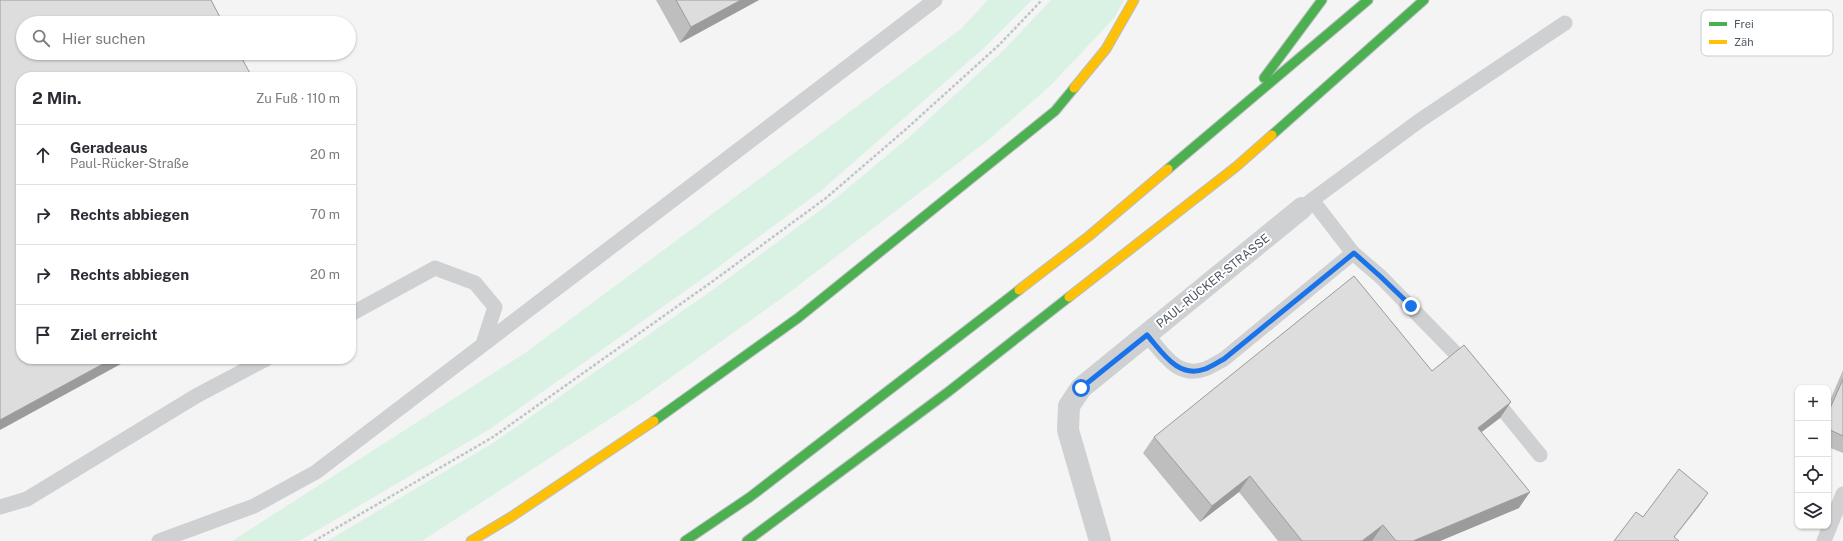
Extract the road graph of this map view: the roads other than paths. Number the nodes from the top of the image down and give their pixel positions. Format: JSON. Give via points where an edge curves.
{"nodes":[{"id":1,"x":935,"y":0,"type":"edge"},
{"id":2,"x":1134,"y":0,"type":"edge"},
{"id":3,"x":1322,"y":0,"type":"edge"},
{"id":4,"x":1357,"y":0,"type":"edge"},
{"id":5,"x":1368,"y":0,"type":"edge"},
{"id":6,"x":1424,"y":0,"type":"edge"},
{"id":7,"x":1564,"y":22,"type":"dead end"},
{"id":8,"x":1340,"y":25,"type":"junction"},
{"id":9,"x":1241,"y":109,"type":"junction"},
{"id":10,"x":1307,"y":204,"type":"junction"},
{"id":11,"x":1354,"y":253,"type":"junction"},
{"id":12,"x":356,"y":311,"type":"edge"},
{"id":13,"x":1147,"y":335,"type":"junction"},
{"id":14,"x":483,"y":344,"type":"junction"},
{"id":15,"x":257,"y":364,"type":"edge"},
{"id":16,"x":1540,"y":455,"type":"dead end"},
{"id":17,"x":1843,"y":494,"type":"edge"},
{"id":18,"x":0,"y":507,"type":"edge"},
{"id":19,"x":159,"y":541,"type":"edge"},
{"id":20,"x":471,"y":541,"type":"edge"},
{"id":21,"x":685,"y":541,"type":"edge"},
{"id":22,"x":747,"y":541,"type":"edge"},
{"id":23,"x":1100,"y":541,"type":"edge"},
{"id":24,"x":1824,"y":541,"type":"edge"}],
"edges":[{"from":1,"to":14,"type":"lane"},
{"from":2,"to":20,"type":"highway","via":[[1106,49],[1055,111],[798,318],[656,420]]},
{"from":3,"to":9,"type":"highway"},
{"from":4,"to":8,"type":"highway"},
{"from":5,"to":8,"type":"highway"},
{"from":6,"to":22,"type":"highway","via":[[1238,166],[948,392]]},
{"from":7,"to":10,"type":"lane","via":[[1419,121]]},
{"from":8,"to":9,"type":"highway"},
{"from":9,"to":21,"type":"highway","via":[[1089,236],[750,497]]},
{"from":10,"to":11,"type":"lane"},
{"from":10,"to":13,"type":"street","name":"PAUL-RÜCKER-STRASSE"},
{"from":11,"to":13,"type":"lane","via":[[1224,359],[1204,369],[1189,372],[1175,367]]},
{"from":11,"to":16,"type":"lane","via":[[1411,306],[1479,379]]},
{"from":12,"to":14,"type":"lane","via":[[436,268],[475,283],[495,307]]},
{"from":13,"to":23,"type":"street","name":"PAUL-RÜCKER-STRASSE","via":[[1081,388],[1069,406],[1068,430]]},
{"from":14,"to":19,"type":"lane","via":[[316,472],[254,506]]},
{"from":15,"to":18,"type":"lane","via":[[196,396],[27,499]]},
{"from":17,"to":24,"type":"lane"}]}
